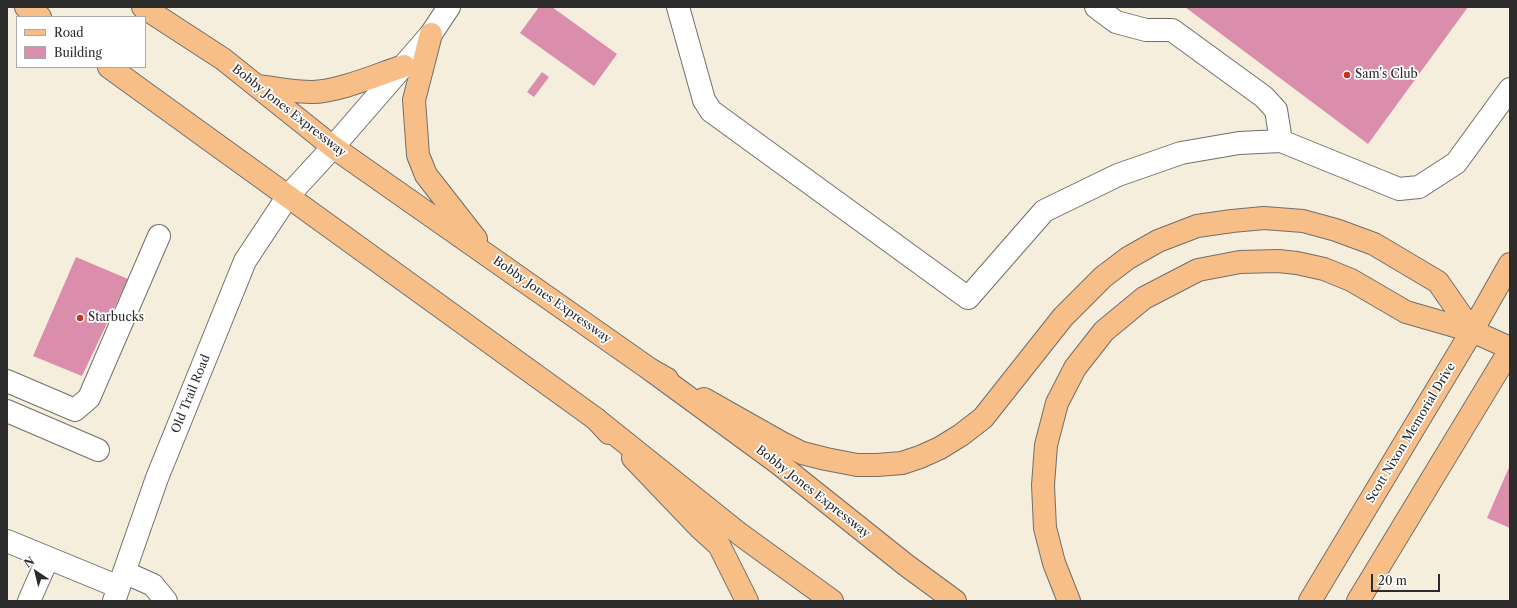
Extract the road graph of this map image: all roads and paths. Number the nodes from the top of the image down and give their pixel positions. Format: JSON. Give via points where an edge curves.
{"nodes":[{"id":1,"x":26,"y":7,"type":"edge"},
{"id":2,"x":143,"y":7,"type":"edge"},
{"id":3,"x":449,"y":7,"type":"edge"},
{"id":4,"x":678,"y":7,"type":"edge"},
{"id":5,"x":1096,"y":7,"type":"edge"},
{"id":6,"x":39,"y":16,"type":"edge"},
{"id":7,"x":431,"y":34,"type":"junction"},
{"id":8,"x":404,"y":66,"type":"junction"},
{"id":9,"x":110,"y":68,"type":"edge"},
{"id":10,"x":258,"y":86,"type":"junction"},
{"id":11,"x":1510,"y":89,"type":"edge"},
{"id":12,"x":1281,"y":141,"type":"junction"},
{"id":13,"x":333,"y":147,"type":"junction"},
{"id":14,"x":288,"y":196,"type":"junction"},
{"id":15,"x":159,"y":236,"type":"dead end"},
{"id":16,"x":488,"y":256,"type":"junction"},
{"id":17,"x":1510,"y":264,"type":"edge"},
{"id":18,"x":1472,"y":331,"type":"junction"},
{"id":19,"x":1510,"y":349,"type":"edge"},
{"id":20,"x":651,"y":370,"type":"junction"},
{"id":21,"x":7,"y":381,"type":"edge"},
{"id":22,"x":7,"y":411,"type":"edge"},
{"id":23,"x":596,"y":419,"type":"junction"},
{"id":24,"x":98,"y":450,"type":"dead end"},
{"id":25,"x":7,"y":541,"type":"edge"},
{"id":26,"x":48,"y":558,"type":"junction"},
{"id":27,"x":119,"y":587,"type":"edge"},
{"id":28,"x":29,"y":601,"type":"edge"},
{"id":29,"x":166,"y":601,"type":"edge"},
{"id":30,"x":747,"y":601,"type":"edge"},
{"id":31,"x":832,"y":601,"type":"edge"},
{"id":32,"x":955,"y":601,"type":"edge"},
{"id":33,"x":1069,"y":601,"type":"edge"},
{"id":34,"x":1310,"y":601,"type":"edge"},
{"id":35,"x":1358,"y":601,"type":"edge"}],
"edges":[{"from":1,"to":6,"type":"main road"},
{"from":2,"to":10,"type":"main road","name":"Bobby Jones Expressway","via":[[223,59]]},
{"from":3,"to":7,"type":"street","name":"Old Trail Road"},
{"from":4,"to":12,"type":"street","via":[[704,100],[711,111],[968,298],[1044,211],[1118,175],[1180,153],[1240,143]]},
{"from":5,"to":12,"type":"street","via":[[1116,22],[1146,30],[1172,30],[1264,96],[1276,110]]},
{"from":7,"to":8,"type":"street","name":"Old Trail Road"},
{"from":7,"to":16,"type":"main road","via":[[414,100],[418,155],[426,175]]},
{"from":8,"to":10,"type":"main road","via":[[343,86],[314,92]]},
{"from":8,"to":13,"type":"street","name":"Old Trail Road"},
{"from":9,"to":14,"type":"main road"},
{"from":10,"to":13,"type":"main road","name":"Bobby Jones Expressway"},
{"from":11,"to":12,"type":"street","via":[[1456,162],[1419,187],[1399,190]]},
{"from":13,"to":14,"type":"street","name":"Old Trail Road"},
{"from":13,"to":16,"type":"main road","name":"Bobby Jones Expressway"},
{"from":14,"to":23,"type":"main road"},
{"from":14,"to":27,"type":"street","name":"Old Trail Road","via":[[245,261],[157,478]]},
{"from":15,"to":21,"type":"street","via":[[89,398],[75,410]]},
{"from":16,"to":20,"type":"main road","name":"Bobby Jones Expressway"},
{"from":17,"to":18,"type":"main road","name":"Scott Nixon Memorial Drive"},
{"from":18,"to":19,"type":"main road"},
{"from":18,"to":20,"type":"main road","via":[[1438,282],[1374,244],[1303,221],[1264,218],[1197,226],[1158,241],[1128,258],[1103,277],[1064,317],[983,418],[940,448],[902,462],[857,465],[826,460],[802,452]]},
{"from":18,"to":33,"type":"main road","via":[[1406,312],[1351,280],[1324,269],[1278,260],[1240,262],[1198,270],[1144,298],[1104,331],[1075,368],[1057,403],[1046,445],[1043,485],[1045,528],[1054,563]]},
{"from":18,"to":34,"type":"main road","name":"Scott Nixon Memorial Drive"},
{"from":19,"to":35,"type":"main road"},
{"from":20,"to":32,"type":"main road","name":"Bobby Jones Expressway","via":[[778,463]]},
{"from":22,"to":24,"type":"street"},
{"from":23,"to":30,"type":"main road","via":[[719,546]]},
{"from":23,"to":31,"type":"main road","via":[[742,536]]},
{"from":25,"to":26,"type":"street"},
{"from":26,"to":27,"type":"street"},
{"from":26,"to":28,"type":"street"},
{"from":27,"to":29,"type":"street","via":[[153,585]]}]}
